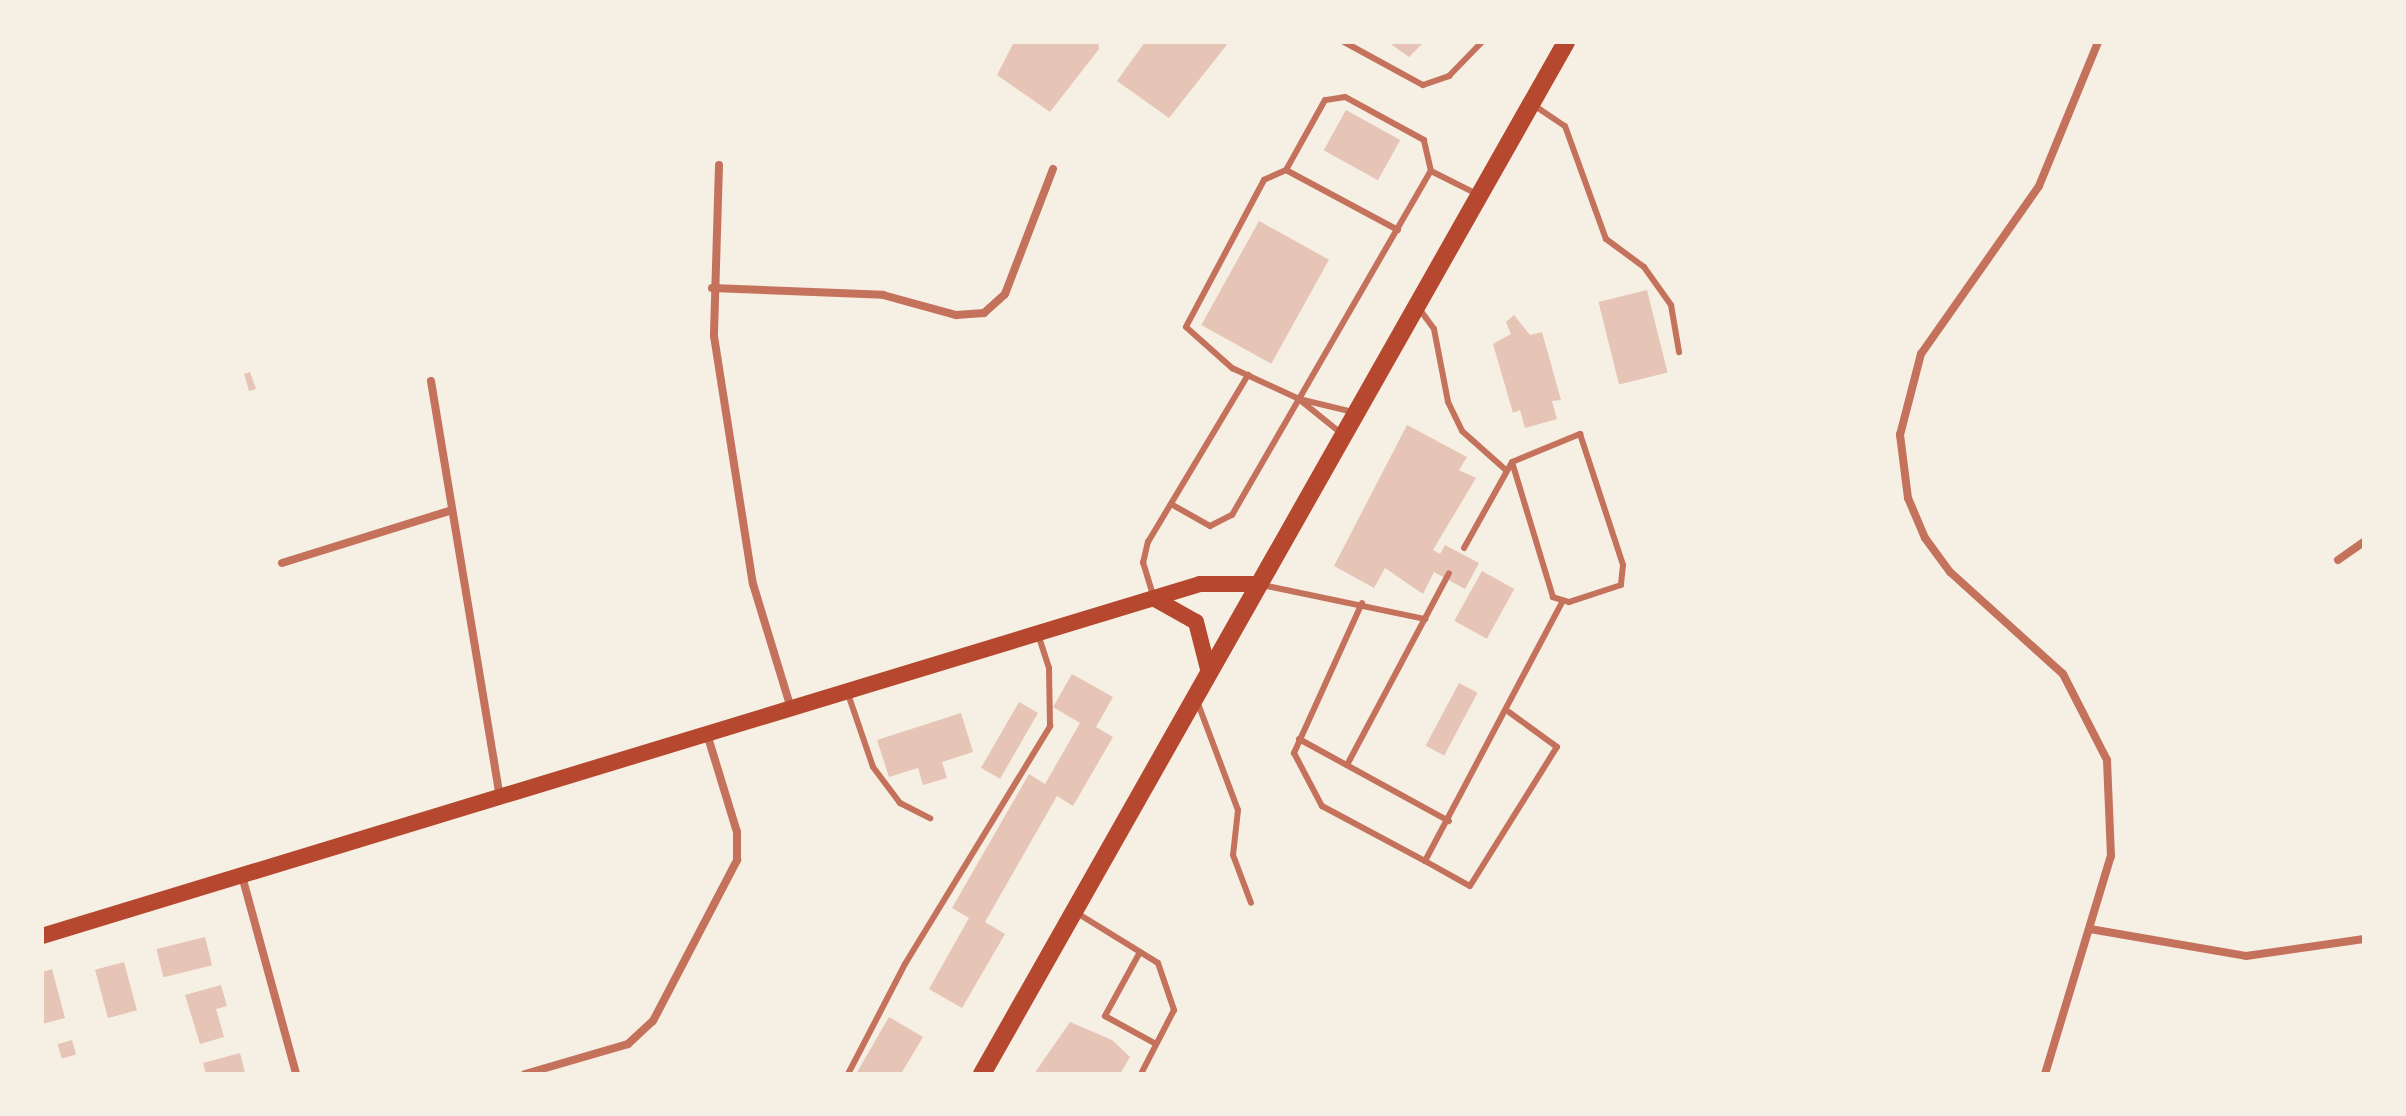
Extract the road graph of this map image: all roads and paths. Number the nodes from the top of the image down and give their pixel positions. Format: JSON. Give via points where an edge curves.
{"nodes":[{"id":1,"x":1344,"y":42,"type":"edge"},
{"id":2,"x":1482,"y":42,"type":"edge"},
{"id":3,"x":1566,"y":42,"type":"edge"},
{"id":4,"x":2098,"y":42,"type":"edge"},
{"id":5,"x":1532,"y":104,"type":"junction"},
{"id":6,"x":719,"y":165,"type":"dead end"},
{"id":7,"x":1053,"y":169,"type":"dead end"},
{"id":8,"x":1286,"y":170,"type":"junction"},
{"id":9,"x":1431,"y":171,"type":"junction"},
{"id":10,"x":1480,"y":196,"type":"junction"},
{"id":11,"x":1398,"y":230,"type":"junction"},
{"id":12,"x":712,"y":288,"type":"junction"},
{"id":13,"x":1417,"y":307,"type":"junction"},
{"id":14,"x":1679,"y":352,"type":"dead end"},
{"id":15,"x":1248,"y":375,"type":"junction"},
{"id":16,"x":431,"y":381,"type":"dead end"},
{"id":17,"x":1299,"y":399,"type":"junction"},
{"id":18,"x":1356,"y":414,"type":"junction"},
{"id":19,"x":1345,"y":435,"type":"junction"},
{"id":20,"x":1512,"y":462,"type":"junction"},
{"id":21,"x":1506,"y":470,"type":"junction"},
{"id":22,"x":1171,"y":504,"type":"junction"},
{"id":23,"x":452,"y":510,"type":"junction"},
{"id":24,"x":2364,"y":542,"type":"edge"},
{"id":25,"x":1464,"y":548,"type":"dead end"},
{"id":26,"x":2338,"y":560,"type":"dead end"},
{"id":27,"x":282,"y":563,"type":"dead end"},
{"id":28,"x":1449,"y":573,"type":"dead end"},
{"id":29,"x":1259,"y":584,"type":"junction"},
{"id":30,"x":1154,"y":598,"type":"junction"},
{"id":31,"x":1563,"y":600,"type":"junction"},
{"id":32,"x":1362,"y":603,"type":"junction"},
{"id":33,"x":1425,"y":619,"type":"junction"},
{"id":34,"x":1038,"y":634,"type":"junction"},
{"id":35,"x":1209,"y":673,"type":"junction"},
{"id":36,"x":847,"y":691,"type":"junction"},
{"id":37,"x":1195,"y":697,"type":"junction"},
{"id":38,"x":791,"y":709,"type":"junction"},
{"id":39,"x":1509,"y":712,"type":"junction"},
{"id":40,"x":707,"y":734,"type":"junction"},
{"id":41,"x":1299,"y":739,"type":"junction"},
{"id":42,"x":1347,"y":765,"type":"junction"},
{"id":43,"x":500,"y":797,"type":"junction"},
{"id":44,"x":930,"y":818,"type":"dead end"},
{"id":45,"x":1449,"y":821,"type":"junction"},
{"id":46,"x":1425,"y":861,"type":"junction"},
{"id":47,"x":242,"y":875,"type":"junction"},
{"id":48,"x":1251,"y":903,"type":"dead end"},
{"id":49,"x":1074,"y":911,"type":"junction"},
{"id":50,"x":2090,"y":929,"type":"junction"},
{"id":51,"x":42,"y":936,"type":"edge"},
{"id":52,"x":2364,"y":939,"type":"edge"},
{"id":53,"x":1140,"y":952,"type":"junction"},
{"id":54,"x":1156,"y":1044,"type":"junction"},
{"id":55,"x":296,"y":1074,"type":"edge"},
{"id":56,"x":525,"y":1074,"type":"edge"},
{"id":57,"x":848,"y":1074,"type":"edge"},
{"id":58,"x":982,"y":1074,"type":"edge"},
{"id":59,"x":1141,"y":1074,"type":"edge"},
{"id":60,"x":2045,"y":1074,"type":"edge"}],
"edges":[{"from":1,"to":2,"type":"lane","via":[[1423,85],[1449,76]]},
{"from":3,"to":5,"type":"main road"},
{"from":4,"to":50,"type":"street","via":[[2039,186],[1921,354],[1900,435],[1908,498],[1937,556],[2047,656],[2100,737],[2114,832]]},
{"from":5,"to":10,"type":"main road"},
{"from":5,"to":14,"type":"lane","via":[[1565,126],[1606,239],[1644,267],[1671,305]]},
{"from":6,"to":12,"type":"street"},
{"from":7,"to":12,"type":"street","via":[[1005,294],[984,313],[956,315],[883,295]]},
{"from":8,"to":9,"type":"lane","via":[[1325,100],[1338,96],[1424,140]]},
{"from":8,"to":11,"type":"lane"},
{"from":8,"to":15,"type":"lane","via":[[1264,180],[1188,314],[1192,336]]},
{"from":9,"to":10,"type":"lane"},
{"from":9,"to":11,"type":"lane"},
{"from":10,"to":13,"type":"main road"},
{"from":11,"to":17,"type":"lane"},
{"from":12,"to":38,"type":"street","via":[[753,584]]},
{"from":13,"to":18,"type":"main road"},
{"from":13,"to":21,"type":"lane","via":[[1434,329],[1448,402],[1462,431]]},
{"from":15,"to":17,"type":"lane"},
{"from":15,"to":22,"type":"lane"},
{"from":16,"to":23,"type":"street"},
{"from":17,"to":18,"type":"lane","via":[[1326,400]]},
{"from":17,"to":19,"type":"lane"},
{"from":17,"to":22,"type":"lane","via":[[1232,515],[1210,526]]},
{"from":18,"to":19,"type":"main road"},
{"from":19,"to":29,"type":"main road"},
{"from":20,"to":21,"type":"lane"},
{"from":20,"to":31,"type":"lane","via":[[1553,597]]},
{"from":20,"to":31,"type":"lane","via":[[1580,434],[1623,565],[1621,585]]},
{"from":21,"to":25,"type":"lane"},
{"from":22,"to":30,"type":"lane","via":[[1156,523],[1143,563]]},
{"from":23,"to":27,"type":"street"},
{"from":23,"to":43,"type":"street"},
{"from":24,"to":26,"type":"street"},
{"from":28,"to":33,"type":"lane"},
{"from":29,"to":30,"type":"main road","via":[[1200,584]]},
{"from":29,"to":32,"type":"lane"},
{"from":29,"to":35,"type":"main road"},
{"from":30,"to":34,"type":"main road"},
{"from":30,"to":35,"type":"main road","via":[[1196,622]]},
{"from":31,"to":39,"type":"lane"},
{"from":32,"to":33,"type":"lane"},
{"from":32,"to":41,"type":"lane"},
{"from":33,"to":42,"type":"lane"},
{"from":34,"to":36,"type":"main road"},
{"from":34,"to":57,"type":"lane","via":[[1049,668],[1050,726],[905,964]]},
{"from":35,"to":37,"type":"main road"},
{"from":36,"to":38,"type":"main road"},
{"from":36,"to":44,"type":"lane","via":[[873,767],[900,803]]},
{"from":37,"to":48,"type":"lane","via":[[1238,810],[1233,855]]},
{"from":37,"to":49,"type":"main road"},
{"from":38,"to":40,"type":"main road"},
{"from":39,"to":45,"type":"lane"},
{"from":39,"to":46,"type":"lane","via":[[1557,747],[1470,886]]},
{"from":40,"to":43,"type":"main road"},
{"from":40,"to":56,"type":"street","via":[[737,832],[737,860],[653,1021],[628,1044]]},
{"from":41,"to":42,"type":"lane"},
{"from":41,"to":46,"type":"lane","via":[[1294,753],[1322,806]]},
{"from":42,"to":45,"type":"lane"},
{"from":43,"to":47,"type":"main road"},
{"from":45,"to":46,"type":"lane"},
{"from":47,"to":51,"type":"main road"},
{"from":47,"to":55,"type":"street"},
{"from":49,"to":53,"type":"lane"},
{"from":49,"to":58,"type":"main road"},
{"from":50,"to":52,"type":"street","via":[[2246,956]]},
{"from":50,"to":60,"type":"street"},
{"from":53,"to":54,"type":"lane","via":[[1158,963],[1174,1010]]},
{"from":53,"to":54,"type":"lane","via":[[1105,1016]]},
{"from":54,"to":59,"type":"lane"}]}
